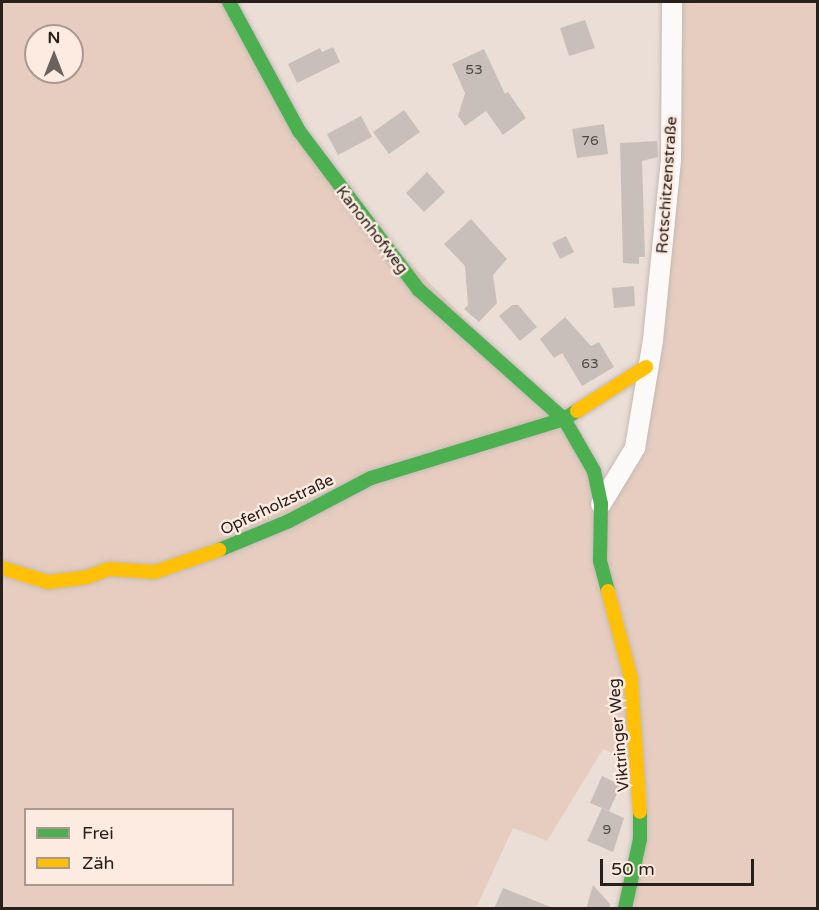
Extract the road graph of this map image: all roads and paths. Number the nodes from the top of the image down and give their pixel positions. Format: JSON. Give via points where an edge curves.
{"nodes":[{"id":1,"x":229,"y":2,"type":"edge"},
{"id":2,"x":672,"y":2,"type":"edge"},
{"id":3,"x":646,"y":367,"type":"junction"},
{"id":4,"x":564,"y":419,"type":"junction"},
{"id":5,"x":601,"y":504,"type":"junction"},
{"id":6,"x":600,"y":561,"type":"joint"},
{"id":7,"x":2,"y":568,"type":"edge"},
{"id":8,"x":625,"y":909,"type":"edge"}],
"edges":[{"from":1,"to":4,"type":"street","name":"Kanonhofweg","via":[[299,131],[419,290]]},
{"from":2,"to":3,"type":"street","name":"Rotschitzenstraße","via":[[671,159],[657,309]]},
{"from":3,"to":4,"type":"street"},
{"from":3,"to":5,"type":"street","via":[[635,448]]},
{"from":4,"to":5,"type":"street","name":"Kanonhofweg","via":[[594,471]]},
{"from":4,"to":7,"type":"street","name":"Opferholzstraße","via":[[371,478],[289,521],[203,557],[155,572],[109,569],[87,577],[48,582]]},
{"from":5,"to":6,"type":"street","name":"Kanonhofweg"},
{"from":6,"to":8,"type":"street","name":"Viktringer Weg","via":[[631,678],[640,776],[640,839]]}]}
